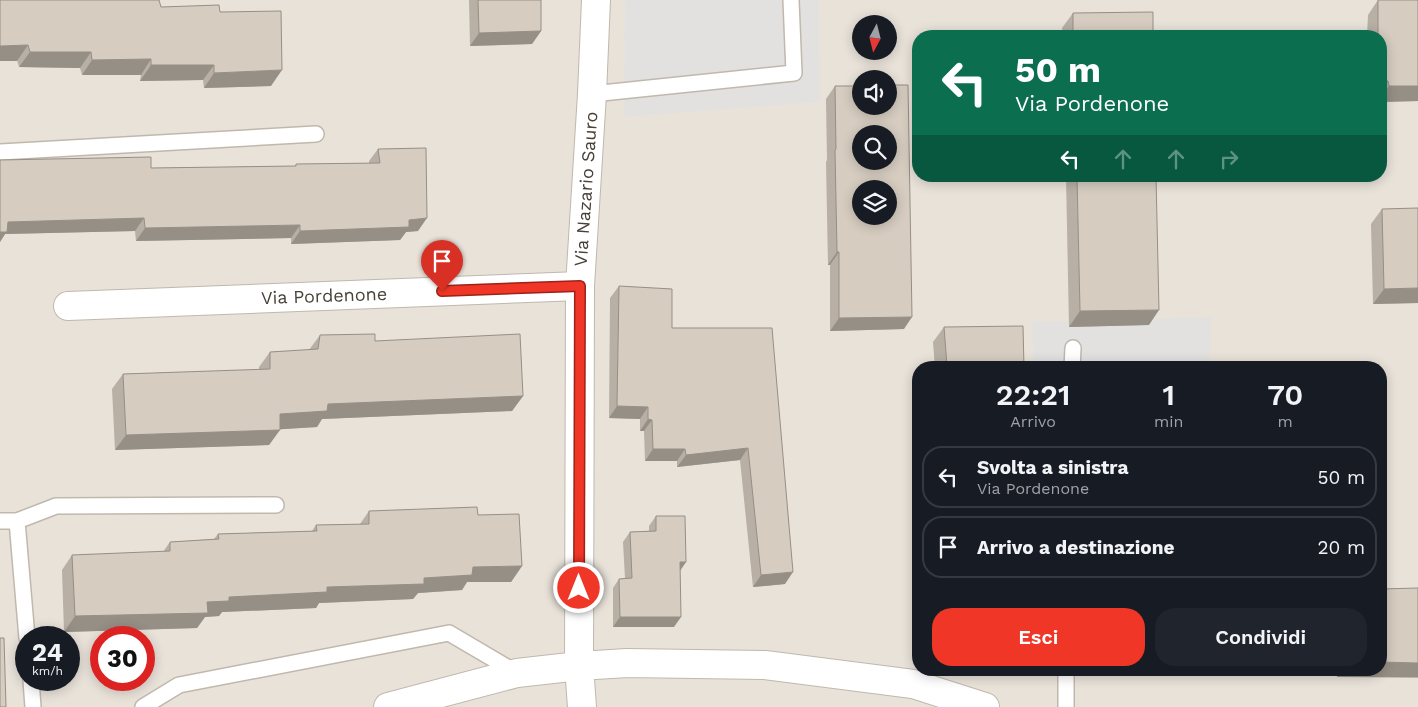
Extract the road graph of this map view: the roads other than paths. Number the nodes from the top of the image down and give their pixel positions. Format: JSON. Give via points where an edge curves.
{"nodes":[{"id":1,"x":596,"y":0,"type":"edge"},
{"id":2,"x":791,"y":0,"type":"edge"},
{"id":3,"x":592,"y":94,"type":"junction"},
{"id":4,"x":316,"y":134,"type":"dead end"},
{"id":5,"x":0,"y":152,"type":"edge"},
{"id":6,"x":580,"y":286,"type":"junction"},
{"id":7,"x":68,"y":306,"type":"dead end"},
{"id":8,"x":1072,"y":348,"type":"dead end"},
{"id":9,"x":1072,"y":361,"type":"edge"},
{"id":10,"x":276,"y":506,"type":"dead end"},
{"id":11,"x":17,"y":521,"type":"junction"},
{"id":12,"x":0,"y":522,"type":"edge"},
{"id":13,"x":26,"y":626,"type":"edge"},
{"id":14,"x":579,"y":666,"type":"junction"},
{"id":15,"x":517,"y":673,"type":"junction"},
{"id":16,"x":1066,"y":676,"type":"edge"},
{"id":17,"x":32,"y":691,"type":"edge"},
{"id":18,"x":33,"y":707,"type":"edge"},
{"id":19,"x":143,"y":707,"type":"edge"},
{"id":20,"x":388,"y":707,"type":"edge"},
{"id":21,"x":582,"y":707,"type":"edge"},
{"id":22,"x":985,"y":707,"type":"edge"},
{"id":23,"x":1066,"y":707,"type":"edge"}],
"edges":[{"from":1,"to":3,"type":"street","name":"Via Nazario Sauro"},
{"from":2,"to":3,"type":"lane","via":[[794,73]]},
{"from":3,"to":6,"type":"street","name":"Via Nazario Sauro"},
{"from":4,"to":5,"type":"lane"},
{"from":6,"to":7,"type":"street","name":"Via Pordenone"},
{"from":6,"to":14,"type":"street","name":"Via Nazario Sauro"},
{"from":8,"to":9,"type":"lane"},
{"from":10,"to":11,"type":"lane","via":[[56,506]]},
{"from":11,"to":12,"type":"lane"},
{"from":11,"to":13,"type":"lane"},
{"from":14,"to":15,"type":"street"},
{"from":14,"to":21,"type":"street","name":"Via Nazario Sauro"},
{"from":14,"to":22,"type":"street","via":[[627,663],[765,665],[913,684]]},
{"from":15,"to":19,"type":"lane","via":[[449,634],[179,685]]},
{"from":15,"to":20,"type":"street"},
{"from":16,"to":23,"type":"lane"},
{"from":17,"to":18,"type":"lane"}]}
